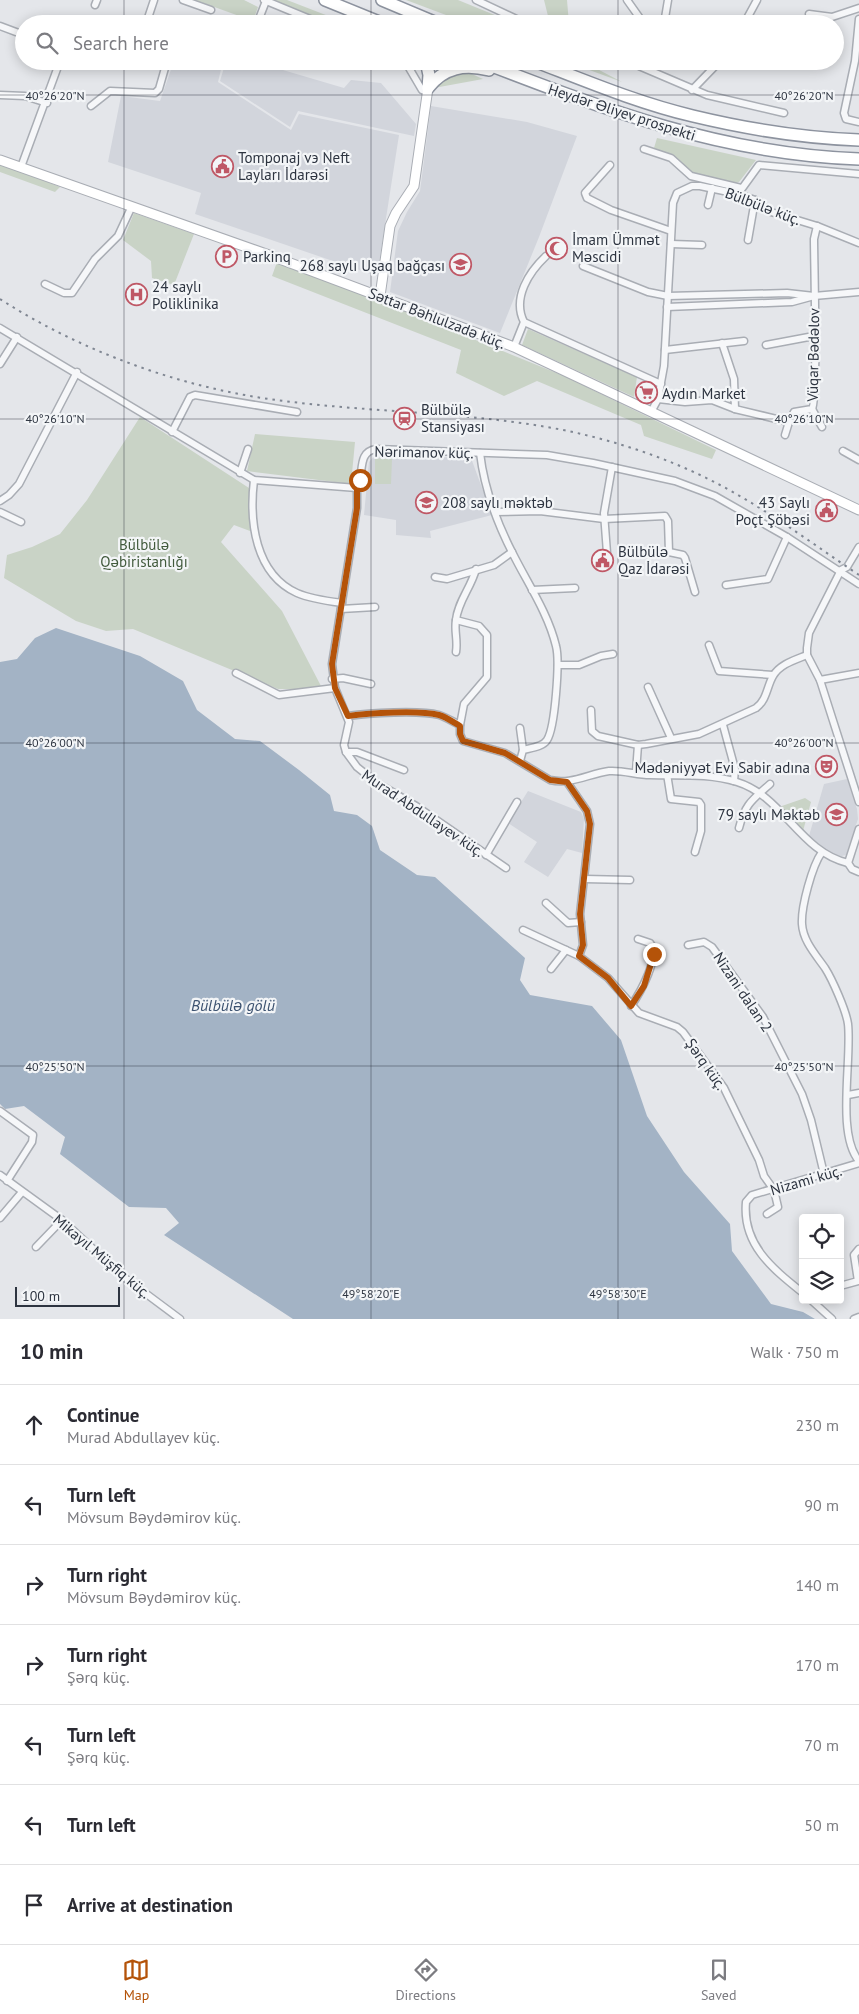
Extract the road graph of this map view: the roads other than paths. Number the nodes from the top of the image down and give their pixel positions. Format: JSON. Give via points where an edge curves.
{"nodes":[{"id":1,"x":154,"y":0,"type":"edge"},
{"id":2,"x":184,"y":0,"type":"edge"},
{"id":3,"x":325,"y":0,"type":"edge"},
{"id":4,"x":382,"y":0,"type":"edge"},
{"id":5,"x":476,"y":0,"type":"edge"},
{"id":6,"x":627,"y":0,"type":"edge"},
{"id":7,"x":668,"y":0,"type":"edge"},
{"id":8,"x":757,"y":0,"type":"edge"},
{"id":9,"x":265,"y":1,"type":"edge"},
{"id":10,"x":859,"y":8,"type":"edge"},
{"id":11,"x":212,"y":10,"type":"dead end"},
{"id":12,"x":354,"y":12,"type":"junction"},
{"id":13,"x":809,"y":14,"type":"dead end"},
{"id":14,"x":149,"y":15,"type":"edge"},
{"id":15,"x":260,"y":15,"type":"edge"},
{"id":16,"x":300,"y":15,"type":"edge"},
{"id":17,"x":360,"y":15,"type":"edge"},
{"id":18,"x":362,"y":15,"type":"edge"},
{"id":19,"x":418,"y":15,"type":"edge"},
{"id":20,"x":508,"y":15,"type":"edge"},
{"id":21,"x":638,"y":15,"type":"edge"},
{"id":22,"x":666,"y":15,"type":"edge"},
{"id":23,"x":749,"y":15,"type":"edge"},
{"id":24,"x":817,"y":15,"type":"edge"},
{"id":25,"x":838,"y":15,"type":"edge"},
{"id":26,"x":859,"y":19,"type":"edge"},
{"id":27,"x":0,"y":26,"type":"edge"},
{"id":28,"x":15,"y":32,"type":"edge"},
{"id":29,"x":857,"y":61,"type":"edge"},
{"id":30,"x":57,"y":70,"type":"edge"},
{"id":31,"x":164,"y":70,"type":"edge"},
{"id":32,"x":410,"y":70,"type":"edge"},
{"id":33,"x":428,"y":70,"type":"edge"},
{"id":34,"x":451,"y":70,"type":"edge"},
{"id":35,"x":489,"y":70,"type":"edge"},
{"id":36,"x":501,"y":70,"type":"edge"},
{"id":37,"x":558,"y":70,"type":"edge"},
{"id":38,"x":652,"y":70,"type":"edge"},
{"id":39,"x":711,"y":70,"type":"edge"},
{"id":40,"x":518,"y":77,"type":"junction"},
{"id":41,"x":428,"y":89,"type":"junction"},
{"id":42,"x":692,"y":90,"type":"junction"},
{"id":43,"x":0,"y":94,"type":"edge"},
{"id":44,"x":47,"y":103,"type":"junction"},
{"id":45,"x":91,"y":106,"type":"dead end"},
{"id":46,"x":784,"y":113,"type":"dead end"},
{"id":47,"x":859,"y":122,"type":"edge"},
{"id":48,"x":859,"y":140,"type":"edge"},
{"id":49,"x":644,"y":149,"type":"dead end"},
{"id":50,"x":859,"y":159,"type":"edge"},
{"id":51,"x":0,"y":160,"type":"edge"},
{"id":52,"x":610,"y":165,"type":"dead end"},
{"id":53,"x":21,"y":167,"type":"junction"},
{"id":54,"x":859,"y":174,"type":"edge"},
{"id":55,"x":712,"y":188,"type":"junction"},
{"id":56,"x":739,"y":191,"type":"junction"},
{"id":57,"x":755,"y":200,"type":"junction"},
{"id":58,"x":708,"y":205,"type":"dead end"},
{"id":59,"x":132,"y":206,"type":"junction"},
{"id":60,"x":817,"y":226,"type":"junction"},
{"id":61,"x":671,"y":231,"type":"junction"},
{"id":62,"x":748,"y":240,"type":"dead end"},
{"id":63,"x":859,"y":243,"type":"edge"},
{"id":64,"x":671,"y":244,"type":"junction"},
{"id":65,"x":702,"y":245,"type":"dead end"},
{"id":66,"x":546,"y":256,"type":"dead end"},
{"id":67,"x":583,"y":266,"type":"dead end"},
{"id":68,"x":45,"y":284,"type":"dead end"},
{"id":69,"x":859,"y":293,"type":"edge"},
{"id":70,"x":380,"y":296,"type":"junction"},
{"id":71,"x":668,"y":296,"type":"junction"},
{"id":72,"x":814,"y":296,"type":"junction"},
{"id":73,"x":667,"y":307,"type":"junction"},
{"id":74,"x":524,"y":322,"type":"junction"},
{"id":75,"x":0,"y":328,"type":"edge"},
{"id":76,"x":814,"y":336,"type":"junction"},
{"id":77,"x":17,"y":337,"type":"junction"},
{"id":78,"x":744,"y":340,"type":"dead end"},
{"id":79,"x":722,"y":343,"type":"junction"},
{"id":80,"x":766,"y":345,"type":"dead end"},
{"id":81,"x":514,"y":347,"type":"junction"},
{"id":82,"x":665,"y":350,"type":"junction"},
{"id":83,"x":0,"y":364,"type":"edge"},
{"id":84,"x":77,"y":372,"type":"junction"},
{"id":85,"x":661,"y":384,"type":"junction"},
{"id":86,"x":658,"y":399,"type":"junction"},
{"id":87,"x":735,"y":409,"type":"junction"},
{"id":88,"x":812,"y":409,"type":"junction"},
{"id":89,"x":297,"y":412,"type":"dead end"},
{"id":90,"x":651,"y":412,"type":"junction"},
{"id":91,"x":789,"y":422,"type":"junction"},
{"id":92,"x":822,"y":427,"type":"dead end"},
{"id":93,"x":172,"y":432,"type":"junction"},
{"id":94,"x":785,"y":435,"type":"dead end"},
{"id":95,"x":248,"y":449,"type":"dead end"},
{"id":96,"x":843,"y":451,"type":"dead end"},
{"id":97,"x":480,"y":453,"type":"junction"},
{"id":98,"x":859,"y":460,"type":"edge"},
{"id":99,"x":612,"y":467,"type":"junction"},
{"id":100,"x":240,"y":473,"type":"junction"},
{"id":101,"x":254,"y":480,"type":"junction"},
{"id":102,"x":357,"y":488,"type":"junction"},
{"id":103,"x":0,"y":501,"type":"edge"},
{"id":104,"x":859,"y":510,"type":"edge"},
{"id":105,"x":0,"y":512,"type":"edge"},
{"id":106,"x":495,"y":512,"type":"junction"},
{"id":107,"x":604,"y":519,"type":"junction"},
{"id":108,"x":20,"y":522,"type":"dead end"},
{"id":109,"x":786,"y":537,"type":"junction"},
{"id":110,"x":859,"y":549,"type":"edge"},
{"id":111,"x":512,"y":552,"type":"junction"},
{"id":112,"x":607,"y":553,"type":"dead end"},
{"id":113,"x":476,"y":569,"type":"junction"},
{"id":114,"x":841,"y":570,"type":"junction"},
{"id":115,"x":435,"y":577,"type":"dead end"},
{"id":116,"x":859,"y":584,"type":"edge"},
{"id":117,"x":726,"y":585,"type":"dead end"},
{"id":118,"x":575,"y":588,"type":"dead end"},
{"id":119,"x":532,"y":590,"type":"junction"},
{"id":120,"x":695,"y":592,"type":"dead end"},
{"id":121,"x":342,"y":606,"type":"junction"},
{"id":122,"x":375,"y":607,"type":"dead end"},
{"id":123,"x":456,"y":620,"type":"junction"},
{"id":124,"x":709,"y":645,"type":"dead end"},
{"id":125,"x":456,"y":652,"type":"dead end"},
{"id":126,"x":613,"y":654,"type":"dead end"},
{"id":127,"x":807,"y":655,"type":"junction"},
{"id":128,"x":558,"y":665,"type":"junction"},
{"id":129,"x":236,"y":673,"type":"dead end"},
{"id":130,"x":859,"y":673,"type":"edge"},
{"id":131,"x":773,"y":675,"type":"junction"},
{"id":132,"x":332,"y":679,"type":"junction"},
{"id":133,"x":820,"y":680,"type":"junction"},
{"id":134,"x":371,"y":684,"type":"dead end"},
{"id":135,"x":648,"y":687,"type":"dead end"},
{"id":136,"x":335,"y":688,"type":"junction"},
{"id":137,"x":591,"y":710,"type":"dead end"},
{"id":138,"x":348,"y":716,"type":"junction"},
{"id":139,"x":723,"y":725,"type":"junction"},
{"id":140,"x":460,"y":726,"type":"junction"},
{"id":141,"x":520,"y":728,"type":"dead end"},
{"id":142,"x":671,"y":738,"type":"junction"},
{"id":143,"x":638,"y":745,"type":"junction"},
{"id":144,"x":523,"y":750,"type":"junction"},
{"id":145,"x":346,"y":752,"type":"junction"},
{"id":146,"x":520,"y":760,"type":"junction"},
{"id":147,"x":404,"y":770,"type":"dead end"},
{"id":148,"x":636,"y":772,"type":"junction"},
{"id":149,"x":667,"y":774,"type":"junction"},
{"id":150,"x":734,"y":781,"type":"junction"},
{"id":151,"x":567,"y":782,"type":"junction"},
{"id":152,"x":770,"y":784,"type":"dead end"},
{"id":153,"x":761,"y":792,"type":"junction"},
{"id":154,"x":517,"y":802,"type":"dead end"},
{"id":155,"x":859,"y":802,"type":"edge"},
{"id":156,"x":739,"y":828,"type":"dead end"},
{"id":157,"x":859,"y":829,"type":"edge"},
{"id":158,"x":695,"y":852,"type":"dead end"},
{"id":159,"x":822,"y":852,"type":"junction"},
{"id":160,"x":486,"y":855,"type":"junction"},
{"id":161,"x":848,"y":864,"type":"junction"},
{"id":162,"x":506,"y":868,"type":"dead end"},
{"id":163,"x":859,"y":872,"type":"edge"},
{"id":164,"x":585,"y":879,"type":"junction"},
{"id":165,"x":630,"y":880,"type":"dead end"},
{"id":166,"x":546,"y":903,"type":"dead end"},
{"id":167,"x":581,"y":922,"type":"junction"},
{"id":168,"x":523,"y":930,"type":"dead end"},
{"id":169,"x":638,"y":939,"type":"dead end"},
{"id":170,"x":688,"y":945,"type":"dead end"},
{"id":171,"x":566,"y":950,"type":"junction"},
{"id":172,"x":579,"y":956,"type":"junction"},
{"id":173,"x":551,"y":969,"type":"dead end"},
{"id":174,"x":631,"y":1006,"type":"junction"},
{"id":175,"x":859,"y":1092,"type":"edge"},
{"id":176,"x":848,"y":1095,"type":"junction"},
{"id":177,"x":0,"y":1112,"type":"edge"},
{"id":178,"x":859,"y":1162,"type":"edge"},
{"id":179,"x":824,"y":1174,"type":"junction"},
{"id":180,"x":0,"y":1175,"type":"edge"},
{"id":181,"x":7,"y":1181,"type":"junction"},
{"id":182,"x":774,"y":1190,"type":"junction"},
{"id":183,"x":22,"y":1192,"type":"junction"},
{"id":184,"x":767,"y":1214,"type":"dead end"},
{"id":185,"x":0,"y":1218,"type":"edge"},
{"id":186,"x":62,"y":1220,"type":"junction"},
{"id":187,"x":36,"y":1247,"type":"dead end"},
{"id":188,"x":859,"y":1249,"type":"edge"},
{"id":189,"x":844,"y":1285,"type":"edge"},
{"id":190,"x":799,"y":1290,"type":"edge"},
{"id":191,"x":815,"y":1304,"type":"edge"},
{"id":192,"x":859,"y":1317,"type":"edge"},
{"id":193,"x":180,"y":1319,"type":"edge"},
{"id":194,"x":832,"y":1319,"type":"edge"},
{"id":195,"x":854,"y":1319,"type":"edge"}],
"edges":[{"from":1,"to":14,"type":"street"},
{"from":2,"to":11,"type":"street"},
{"from":3,"to":12,"type":"highway"},
{"from":4,"to":19,"type":"highway"},
{"from":5,"to":20,"type":"street"},
{"from":6,"to":21,"type":"street"},
{"from":7,"to":22,"type":"street"},
{"from":8,"to":23,"type":"street"},
{"from":9,"to":15,"type":"street"},
{"from":9,"to":16,"type":"street"},
{"from":10,"to":25,"type":"street"},
{"from":12,"to":17,"type":"highway"},
{"from":12,"to":18,"type":"highway"},
{"from":13,"to":24,"type":"street"},
{"from":26,"to":29,"type":"street"},
{"from":27,"to":28,"type":"street"},
{"from":29,"to":47,"type":"street","via":[[844,113],[849,121]]},
{"from":30,"to":44,"type":"street"},
{"from":31,"to":45,"type":"street","via":[[155,93],[110,91]]},
{"from":32,"to":41,"type":"street","via":[[418,86],[422,90]]},
{"from":33,"to":41,"type":"highway"},
{"from":34,"to":41,"type":"highway","via":[[443,73]]},
{"from":35,"to":40,"type":"highway"},
{"from":36,"to":40,"type":"highway","name":"Heydər Əliyev prospekti"},
{"from":37,"to":48,"type":"highway","name":"Heydər Əliyev prospekti","via":[[692,116],[792,134]]},
{"from":38,"to":42,"type":"street"},
{"from":39,"to":42,"type":"street"},
{"from":40,"to":50,"type":"highway","name":"Heydər Əliyev prospekti","via":[[690,135],[774,151]]},
{"from":41,"to":70,"type":"main road","via":[[414,186],[390,226]]},
{"from":42,"to":46,"type":"street"},
{"from":43,"to":44,"type":"street","via":[[25,96]]},
{"from":44,"to":53,"type":"street"},
{"from":49,"to":56,"type":"street","via":[[671,158],[691,176]]},
{"from":51,"to":53,"type":"main road","name":"Səttar Bəhlulzadə küç."},
{"from":52,"to":61,"type":"street","via":[[586,193],[587,198]]},
{"from":53,"to":59,"type":"main road","name":"Səttar Bəhlulzadə küç."},
{"from":54,"to":56,"type":"street","via":[[760,165]]},
{"from":55,"to":56,"type":"street","name":"Bülbülə küç."},
{"from":55,"to":58,"type":"street"},
{"from":55,"to":61,"type":"street","name":"Bülbülə küç.","via":[[692,186],[677,193]]},
{"from":56,"to":57,"type":"street","name":"Bülbülə küç."},
{"from":57,"to":60,"type":"street","name":"Bülbülə küç.","via":[[772,212]]},
{"from":57,"to":62,"type":"street"},
{"from":59,"to":68,"type":"street","via":[[118,236],[95,259],[72,293],[64,293]]},
{"from":59,"to":70,"type":"main road","name":"Səttar Bəhlulzadə küç."},
{"from":60,"to":63,"type":"street","name":"Bülbülə küç."},
{"from":60,"to":72,"type":"street","name":"Vüqar Bədəlov"},
{"from":61,"to":64,"type":"street","name":"Bülbülə küç."},
{"from":64,"to":65,"type":"street"},
{"from":64,"to":71,"type":"street","name":"Bülbülə küç."},
{"from":66,"to":74,"type":"street","via":[[532,271],[520,298],[518,308]]},
{"from":67,"to":71,"type":"street","via":[[648,292]]},
{"from":69,"to":72,"type":"street"},
{"from":70,"to":81,"type":"main road","name":"Səttar Bəhlulzadə küç."},
{"from":71,"to":72,"type":"street","via":[[787,293]]},
{"from":71,"to":73,"type":"street","name":"Bülbülə küç."},
{"from":72,"to":73,"type":"street","via":[[792,302]]},
{"from":72,"to":76,"type":"street","name":"Vüqar Bədəlov"},
{"from":73,"to":82,"type":"street","name":"Bülbülə küç."},
{"from":74,"to":81,"type":"street"},
{"from":74,"to":85,"type":"street"},
{"from":75,"to":77,"type":"street"},
{"from":76,"to":80,"type":"street"},
{"from":76,"to":88,"type":"street","name":"Vüqar Bədəlov"},
{"from":77,"to":83,"type":"street"},
{"from":77,"to":84,"type":"street"},
{"from":78,"to":79,"type":"street"},
{"from":79,"to":82,"type":"street"},
{"from":79,"to":87,"type":"street","via":[[734,378]]},
{"from":81,"to":90,"type":"main road","name":"Səttar Bəhlulzadə küç."},
{"from":82,"to":85,"type":"street","name":"Bülbülə küç."},
{"from":84,"to":93,"type":"street"},
{"from":84,"to":103,"type":"street","via":[[19,484]]},
{"from":85,"to":86,"type":"street","name":"Bülbülə küç."},
{"from":86,"to":87,"type":"street","via":[[712,400]]},
{"from":86,"to":90,"type":"street","name":"Bülbülə küç."},
{"from":87,"to":91,"type":"street"},
{"from":88,"to":91,"type":"street","name":"Vüqar Bədəlov","via":[[794,412]]},
{"from":88,"to":92,"type":"street"},
{"from":89,"to":93,"type":"street","via":[[195,395],[190,397]]},
{"from":90,"to":104,"type":"main road","name":"Səttar Bəhlulzadə küç."},
{"from":91,"to":94,"type":"street"},
{"from":93,"to":100,"type":"street"},
{"from":95,"to":100,"type":"street"},
{"from":96,"to":98,"type":"street"},
{"from":97,"to":99,"type":"street","name":"Nərimanov küç.","via":[[547,455]]},
{"from":97,"to":102,"type":"street","name":"Nərimanov küç.","via":[[370,450],[363,457]]},
{"from":97,"to":106,"type":"street"},
{"from":99,"to":107,"type":"street"},
{"from":99,"to":109,"type":"street","name":"Nərimanov küç.","via":[[702,490]]},
{"from":100,"to":101,"type":"street"},
{"from":101,"to":102,"type":"street"},
{"from":101,"to":121,"type":"street","via":[[254,530],[263,560],[277,579],[289,588],[306,597]]},
{"from":102,"to":121,"type":"street","via":[[357,508]]},
{"from":105,"to":108,"type":"street"},
{"from":106,"to":107,"type":"street","via":[[540,511]]},
{"from":106,"to":111,"type":"street"},
{"from":107,"to":112,"type":"street"},
{"from":107,"to":120,"type":"street","via":[[667,518],[669,552],[685,558]]},
{"from":109,"to":114,"type":"street","name":"Nərimanov küç."},
{"from":109,"to":117,"type":"street","via":[[768,579]]},
{"from":110,"to":114,"type":"street","via":[[847,567]]},
{"from":111,"to":113,"type":"street","via":[[498,563]]},
{"from":111,"to":119,"type":"street"},
{"from":113,"to":115,"type":"street","via":[[447,579]]},
{"from":113,"to":123,"type":"street","via":[[472,584],[460,602]]},
{"from":114,"to":116,"type":"street","name":"Nərimanov küç."},
{"from":114,"to":127,"type":"street","via":[[809,633]]},
{"from":118,"to":119,"type":"street"},
{"from":119,"to":128,"type":"street","via":[[553,636]]},
{"from":121,"to":122,"type":"street"},
{"from":121,"to":132,"type":"street","via":[[333,648]]},
{"from":123,"to":125,"type":"street"},
{"from":123,"to":140,"type":"street","via":[[478,626],[487,635],[488,643],[487,677],[464,704]]},
{"from":124,"to":131,"type":"street","via":[[720,671]]},
{"from":126,"to":128,"type":"street","via":[[580,666]]},
{"from":127,"to":131,"type":"street","via":[[784,665]]},
{"from":127,"to":133,"type":"street"},
{"from":128,"to":144,"type":"street","via":[[549,737],[542,744]]},
{"from":129,"to":136,"type":"street","via":[[279,695]]},
{"from":130,"to":133,"type":"street"},
{"from":131,"to":139,"type":"street","via":[[760,705]]},
{"from":132,"to":134,"type":"street"},
{"from":132,"to":136,"type":"street"},
{"from":133,"to":155,"type":"street"},
{"from":135,"to":142,"type":"street"},
{"from":136,"to":138,"type":"street"},
{"from":137,"to":143,"type":"street","via":[[592,731],[598,736]]},
{"from":138,"to":140,"type":"street","via":[[437,714]]},
{"from":138,"to":145,"type":"street"},
{"from":139,"to":142,"type":"street","via":[[699,734]]},
{"from":139,"to":150,"type":"street","via":[[735,769]]},
{"from":140,"to":146,"type":"street","via":[[463,741]]},
{"from":141,"to":144,"type":"street"},
{"from":142,"to":143,"type":"street"},
{"from":143,"to":148,"type":"street"},
{"from":144,"to":146,"type":"street"},
{"from":145,"to":147,"type":"street","via":[[357,752]]},
{"from":145,"to":160,"type":"street","name":"Murad Abdullayev küç.","via":[[357,767],[377,783]]},
{"from":146,"to":151,"type":"street","via":[[550,780]]},
{"from":148,"to":149,"type":"street"},
{"from":148,"to":151,"type":"street","via":[[607,772]]},
{"from":149,"to":150,"type":"street","via":[[695,774]]},
{"from":149,"to":158,"type":"street","via":[[670,799],[699,802],[701,805],[701,831]]},
{"from":150,"to":153,"type":"street"},
{"from":151,"to":164,"type":"street","via":[[589,816]]},
{"from":152,"to":153,"type":"street"},
{"from":153,"to":156,"type":"street","via":[[743,810]]},
{"from":153,"to":159,"type":"street"},
{"from":154,"to":160,"type":"street"},
{"from":157,"to":161,"type":"street"},
{"from":159,"to":161,"type":"street"},
{"from":159,"to":176,"type":"street","via":[[814,865],[802,927],[826,970],[848,1022]]},
{"from":160,"to":162,"type":"street","name":"Murad Abdullayev küç."},
{"from":161,"to":163,"type":"street"},
{"from":164,"to":165,"type":"street"},
{"from":164,"to":167,"type":"street"},
{"from":166,"to":167,"type":"street","via":[[568,923]]},
{"from":167,"to":172,"type":"street","via":[[583,945]]},
{"from":168,"to":171,"type":"street","name":"Şərq küç."},
{"from":169,"to":174,"type":"street","via":[[650,943],[654,954],[644,986]]},
{"from":170,"to":179,"type":"street","name":"Nizani dalan 2","via":[[704,942],[712,946],[764,1017],[807,1106]]},
{"from":171,"to":172,"type":"street","name":"Şərq küç."},
{"from":171,"to":173,"type":"street"},
{"from":172,"to":174,"type":"street","name":"Şərq küç.","via":[[608,978]]},
{"from":174,"to":182,"type":"street","name":"Şərq küç.","via":[[639,1013],[683,1032],[724,1088],[764,1176]]},
{"from":175,"to":176,"type":"street"},
{"from":176,"to":178,"type":"street","via":[[848,1140]]},
{"from":177,"to":181,"type":"street","via":[[33,1135],[32,1142]]},
{"from":178,"to":179,"type":"street","name":"Nizami küç."},
{"from":179,"to":182,"type":"street","name":"Nizami küç."},
{"from":180,"to":181,"type":"street","name":"Mikayıl Müşfiq küç."},
{"from":181,"to":183,"type":"street","name":"Mikayıl Müşfiq küç."},
{"from":182,"to":184,"type":"street","via":[[778,1207]]},
{"from":182,"to":190,"type":"street","name":"Nizami küç.","via":[[752,1196],[746,1202],[753,1243],[765,1261]]},
{"from":183,"to":185,"type":"street"},
{"from":183,"to":186,"type":"street","name":"Mikayıl Müşfiq küç."},
{"from":186,"to":187,"type":"street"},
{"from":186,"to":193,"type":"street","name":"Mikayıl Müşfiq küç.","via":[[121,1275]]},
{"from":188,"to":189,"type":"street","via":[[854,1255],[858,1281]]},
{"from":191,"to":194,"type":"street"},
{"from":192,"to":195,"type":"street"}]}
